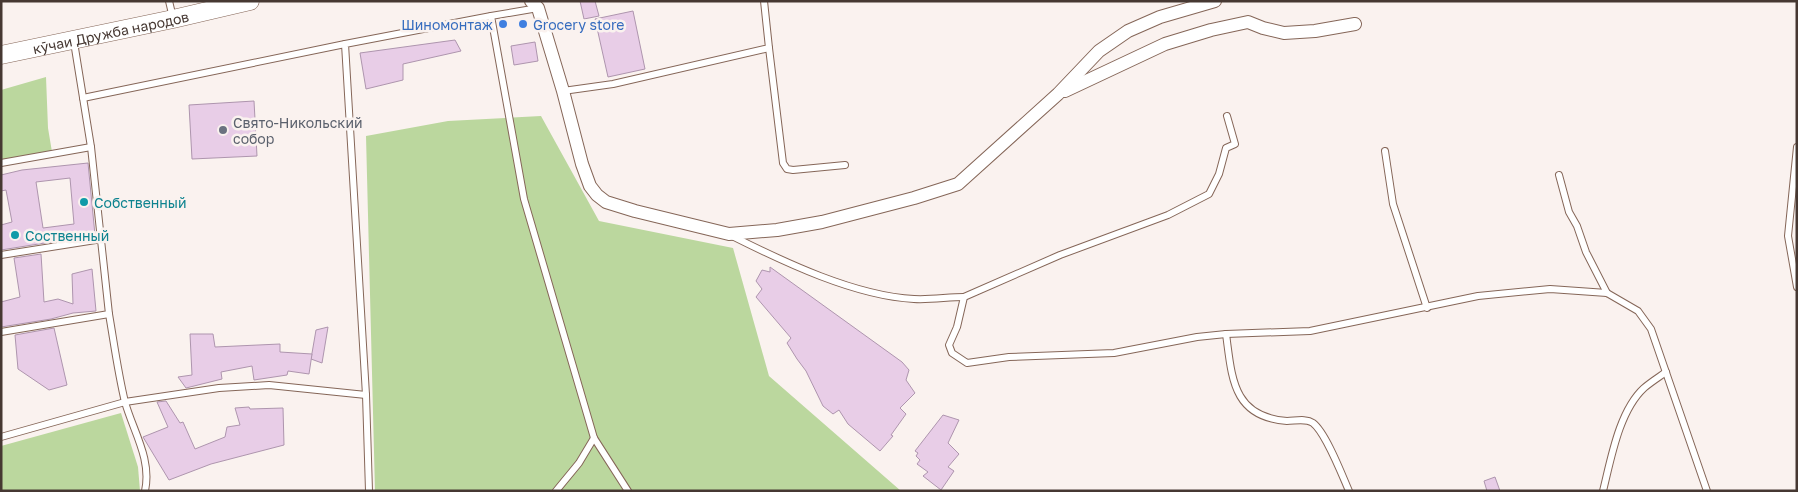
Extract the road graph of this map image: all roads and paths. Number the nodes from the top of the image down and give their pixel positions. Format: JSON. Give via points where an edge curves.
{"nodes":[{"id":1,"x":169,"y":1,"type":"edge"},
{"id":2,"x":250,"y":1,"type":"edge"},
{"id":3,"x":764,"y":1,"type":"edge"},
{"id":4,"x":1215,"y":1,"type":"edge"},
{"id":5,"x":535,"y":5,"type":"edge"},
{"id":6,"x":491,"y":16,"type":"junction"},
{"id":7,"x":173,"y":19,"type":"junction"},
{"id":8,"x":1355,"y":24,"type":"dead end"},
{"id":9,"x":73,"y":40,"type":"junction"},
{"id":10,"x":345,"y":44,"type":"junction"},
{"id":11,"x":769,"y":48,"type":"junction"},
{"id":12,"x":1,"y":55,"type":"edge"},
{"id":13,"x":563,"y":91,"type":"junction"},
{"id":14,"x":1058,"y":94,"type":"junction"},
{"id":15,"x":83,"y":98,"type":"junction"},
{"id":16,"x":1228,"y":116,"type":"dead end"},
{"id":17,"x":91,"y":147,"type":"junction"},
{"id":18,"x":1797,"y":148,"type":"edge"},
{"id":19,"x":1385,"y":151,"type":"dead end"},
{"id":20,"x":1,"y":163,"type":"edge"},
{"id":21,"x":845,"y":165,"type":"dead end"},
{"id":22,"x":1559,"y":175,"type":"dead end"},
{"id":23,"x":729,"y":234,"type":"junction"},
{"id":24,"x":102,"y":239,"type":"junction"},
{"id":25,"x":1,"y":255,"type":"edge"},
{"id":26,"x":1797,"y":287,"type":"edge"},
{"id":27,"x":1607,"y":293,"type":"junction"},
{"id":28,"x":964,"y":296,"type":"junction"},
{"id":29,"x":1428,"y":308,"type":"junction"},
{"id":30,"x":109,"y":314,"type":"junction"},
{"id":31,"x":1,"y":332,"type":"edge"},
{"id":32,"x":1226,"y":334,"type":"junction"},
{"id":33,"x":1666,"y":372,"type":"junction"},
{"id":34,"x":366,"y":395,"type":"junction"},
{"id":35,"x":125,"y":402,"type":"junction"},
{"id":36,"x":1,"y":437,"type":"edge"},
{"id":37,"x":594,"y":438,"type":"junction"},
{"id":38,"x":1707,"y":490,"type":"edge"},
{"id":39,"x":145,"y":491,"type":"edge"},
{"id":40,"x":369,"y":491,"type":"edge"},
{"id":41,"x":556,"y":491,"type":"edge"},
{"id":42,"x":628,"y":491,"type":"edge"},
{"id":43,"x":1349,"y":491,"type":"edge"},
{"id":44,"x":1603,"y":491,"type":"edge"}],
"edges":[{"from":1,"to":7,"type":"lane"},
{"from":2,"to":7,"type":"main road","name":"кӯчаи Дружба народов"},
{"from":3,"to":11,"type":"lane"},
{"from":4,"to":14,"type":"street","via":[[1160,17],[1128,31],[1099,51]]},
{"from":5,"to":6,"type":"lane"},
{"from":5,"to":13,"type":"street"},
{"from":6,"to":10,"type":"lane"},
{"from":6,"to":37,"type":"lane","via":[[524,199]]},
{"from":7,"to":9,"type":"main road","name":"кӯчаи Дружба народов"},
{"from":8,"to":14,"type":"street","via":[[1284,33],[1248,22],[1211,30],[1165,44]]},
{"from":9,"to":12,"type":"main road","name":"кӯчаи Дружба народов"},
{"from":9,"to":15,"type":"lane"},
{"from":10,"to":15,"type":"lane"},
{"from":10,"to":34,"type":"lane"},
{"from":11,"to":13,"type":"lane","via":[[613,84]]},
{"from":11,"to":21,"type":"lane","via":[[783,163],[787,169],[793,170]]},
{"from":13,"to":23,"type":"street","via":[[582,164],[597,195],[606,202]]},
{"from":14,"to":23,"type":"street","via":[[958,184],[822,222]]},
{"from":15,"to":17,"type":"lane"},
{"from":16,"to":28,"type":"lane","via":[[1235,144],[1226,148],[1219,174],[1208,194],[1168,215],[1060,255]]},
{"from":17,"to":20,"type":"lane"},
{"from":17,"to":24,"type":"lane"},
{"from":18,"to":26,"type":"lane","via":[[1788,236]]},
{"from":19,"to":29,"type":"lane","via":[[1393,204]]},
{"from":22,"to":27,"type":"lane","via":[[1569,212]]},
{"from":23,"to":28,"type":"lane","via":[[796,266],[863,290],[915,299]]},
{"from":24,"to":25,"type":"lane"},
{"from":24,"to":30,"type":"lane"},
{"from":27,"to":29,"type":"lane","via":[[1550,288],[1478,296]]},
{"from":27,"to":33,"type":"lane","via":[[1638,312],[1647,323]]},
{"from":28,"to":32,"type":"lane","via":[[949,345],[952,353],[967,363],[1009,357],[1114,353]]},
{"from":29,"to":32,"type":"lane","via":[[1310,331]]},
{"from":30,"to":31,"type":"lane"},
{"from":30,"to":35,"type":"lane"},
{"from":32,"to":43,"type":"lane","via":[[1232,381],[1240,397],[1249,407],[1270,418],[1312,423],[1320,432]]},
{"from":33,"to":38,"type":"lane"},
{"from":33,"to":44,"type":"lane","via":[[1644,388],[1628,411]]},
{"from":34,"to":35,"type":"lane","via":[[270,385],[220,388]]},
{"from":34,"to":40,"type":"lane"},
{"from":35,"to":36,"type":"lane"},
{"from":35,"to":39,"type":"lane","via":[[145,457]]},
{"from":37,"to":41,"type":"lane"},
{"from":37,"to":42,"type":"lane"}]}
